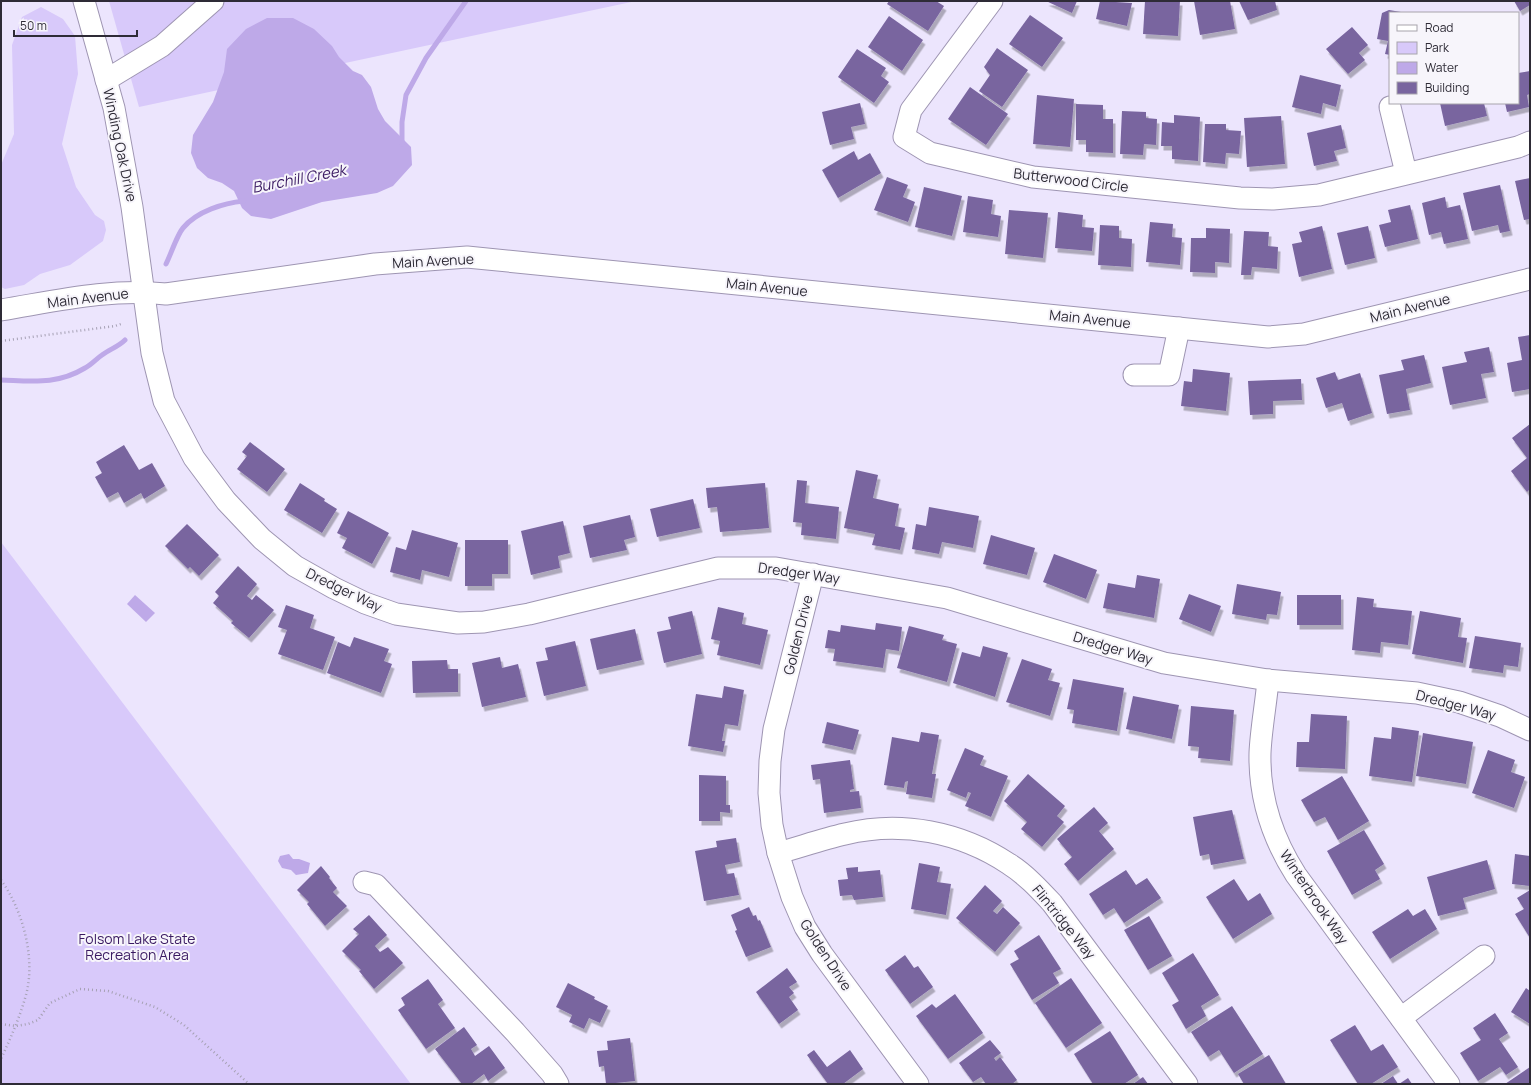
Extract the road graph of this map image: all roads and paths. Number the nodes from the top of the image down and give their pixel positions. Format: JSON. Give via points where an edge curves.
{"nodes":[{"id":1,"x":84,"y":1,"type":"edge"},
{"id":2,"x":213,"y":1,"type":"edge"},
{"id":3,"x":992,"y":1,"type":"edge"},
{"id":4,"x":106,"y":80,"type":"junction"},
{"id":5,"x":1390,"y":107,"type":"dead end"},
{"id":6,"x":1530,"y":142,"type":"edge"},
{"id":7,"x":1406,"y":174,"type":"junction"},
{"id":8,"x":1530,"y":279,"type":"edge"},
{"id":9,"x":144,"y":292,"type":"junction"},
{"id":10,"x":1,"y":310,"type":"edge"},
{"id":11,"x":121,"y":324,"type":"dead end"},
{"id":12,"x":1179,"y":328,"type":"junction"},
{"id":13,"x":1,"y":341,"type":"edge"},
{"id":14,"x":1134,"y":375,"type":"dead end"},
{"id":15,"x":813,"y":574,"type":"junction"},
{"id":16,"x":1268,"y":680,"type":"junction"},
{"id":17,"x":1530,"y":730,"type":"edge"},
{"id":18,"x":778,"y":853,"type":"junction"},
{"id":19,"x":1,"y":880,"type":"edge"},
{"id":20,"x":364,"y":882,"type":"dead end"},
{"id":21,"x":1484,"y":956,"type":"dead end"},
{"id":22,"x":1401,"y":1018,"type":"junction"},
{"id":23,"x":1,"y":1024,"type":"edge"},
{"id":24,"x":16,"y":1026,"type":"junction"},
{"id":25,"x":1,"y":1059,"type":"edge"},
{"id":26,"x":555,"y":1079,"type":"edge"},
{"id":27,"x":249,"y":1084,"type":"edge"},
{"id":28,"x":918,"y":1084,"type":"edge"},
{"id":29,"x":1187,"y":1084,"type":"edge"},
{"id":30,"x":1449,"y":1084,"type":"edge"}],
"edges":[{"from":1,"to":4,"type":"street","name":"Winding Oak Drive"},
{"from":2,"to":4,"type":"street","via":[[162,46]]},
{"from":3,"to":7,"type":"street","name":"Butterwood Circle","via":[[911,110],[904,137],[930,153],[1033,177],[1240,198],[1273,199],[1319,195]]},
{"from":4,"to":9,"type":"street","name":"Winding Oak Drive","via":[[114,108],[132,207]]},
{"from":5,"to":7,"type":"street"},
{"from":6,"to":7,"type":"street","name":"Butterwood Circle"},
{"from":8,"to":12,"type":"street","name":"Main Avenue","via":[[1292,336],[1268,337]]},
{"from":9,"to":10,"type":"street","name":"Main Avenue","via":[[112,292]]},
{"from":9,"to":12,"type":"street","name":"Main Avenue","via":[[166,294],[375,264],[468,257]]},
{"from":9,"to":15,"type":"street","name":"Dredger Way","via":[[152,353],[164,401],[194,458],[226,501],[262,539],[295,566],[365,603],[396,614],[424,619],[458,623],[484,622],[529,614],[718,568],[776,568]]},
{"from":11,"to":13,"type":"path"},
{"from":12,"to":14,"type":"street","via":[[1168,375]]},
{"from":15,"to":16,"type":"street","name":"Dredger Way","via":[[946,598],[1164,663]]},
{"from":15,"to":18,"type":"street","name":"Golden Drive","via":[[773,735],[770,793],[772,825]]},
{"from":16,"to":17,"type":"street","name":"Dredger Way","via":[[1417,693],[1459,702],[1500,716]]},
{"from":16,"to":22,"type":"street","name":"Winterbrook Way","via":[[1260,753],[1261,782],[1266,810],[1276,837],[1296,875]]},
{"from":18,"to":28,"type":"street","name":"Golden Drive","via":[[792,897],[822,954]]},
{"from":18,"to":29,"type":"street","name":"Flintridge Way","via":[[846,834],[873,829],[902,828],[938,833],[985,849],[1010,864],[1052,903]]},
{"from":19,"to":24,"type":"path","via":[[20,916],[29,965],[27,990]]},
{"from":20,"to":26,"type":"street","via":[[376,884],[510,1026]]},
{"from":21,"to":22,"type":"street"},
{"from":22,"to":30,"type":"street","name":"Winterbrook Way"},
{"from":23,"to":24,"type":"path"},
{"from":24,"to":25,"type":"path"},
{"from":24,"to":27,"type":"path","via":[[38,1020],[50,1003],[80,989],[108,992],[155,1007],[184,1025]]}]}
